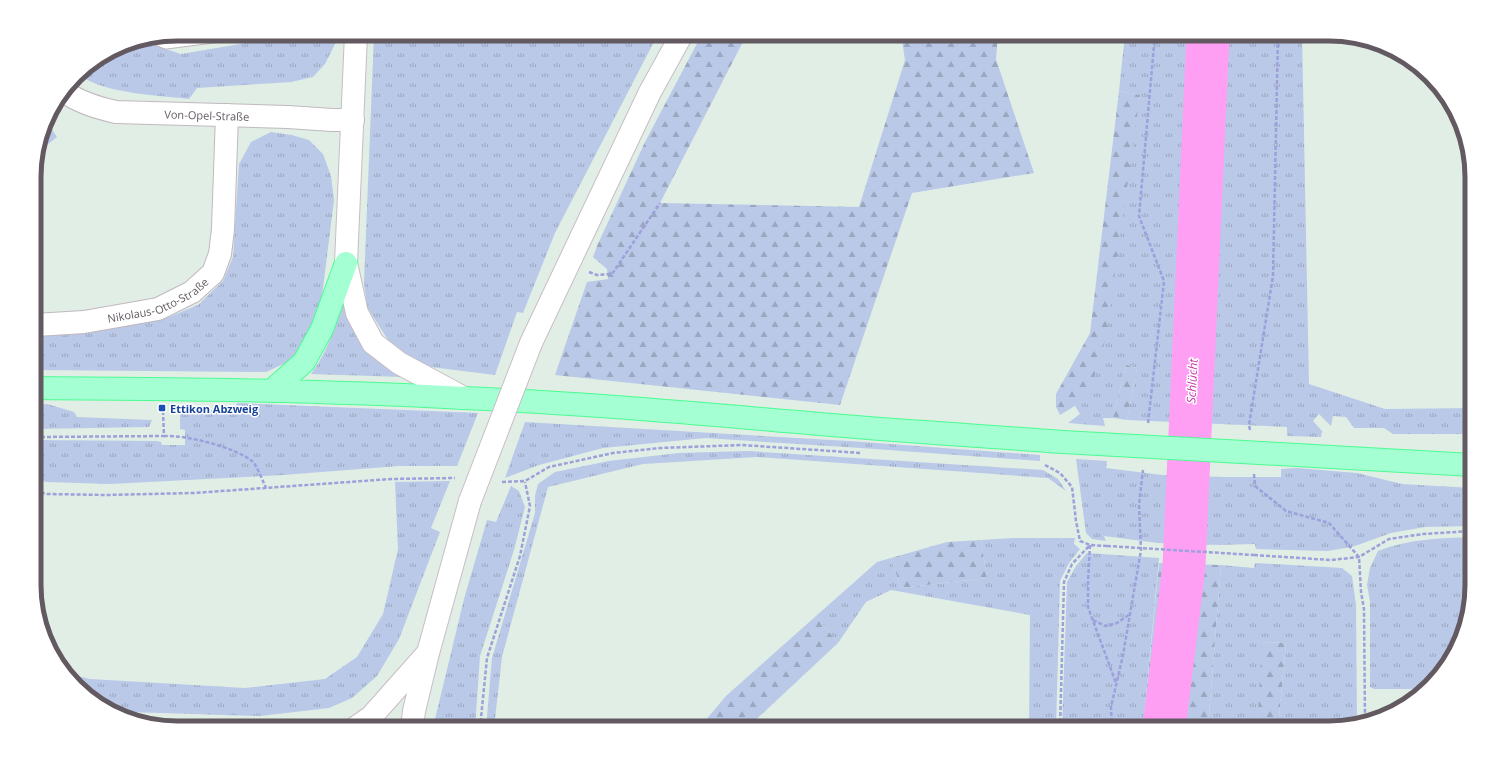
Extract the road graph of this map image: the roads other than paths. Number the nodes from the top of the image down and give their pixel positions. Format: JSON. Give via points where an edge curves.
{"nodes":[{"id":1,"x":356,"y":41,"type":"edge"},
{"id":2,"x":678,"y":41,"type":"edge"},
{"id":3,"x":69,"y":94,"type":"edge"},
{"id":4,"x":227,"y":115,"type":"junction"},
{"id":5,"x":353,"y":120,"type":"junction"},
{"id":6,"x":346,"y":263,"type":"junction"},
{"id":7,"x":41,"y":325,"type":"edge"},
{"id":8,"x":41,"y":388,"type":"edge"},
{"id":9,"x":271,"y":390,"type":"junction"},
{"id":10,"x":464,"y":398,"type":"junction"},
{"id":11,"x":1465,"y":465,"type":"edge"},
{"id":12,"x":428,"y":653,"type":"junction"},
{"id":13,"x":365,"y":721,"type":"edge"},
{"id":14,"x":413,"y":721,"type":"edge"}],
"edges":[{"from":1,"to":5,"type":"main road"},
{"from":2,"to":12,"type":"main road","bridge":true,"via":[[650,92],[532,343],[470,500]]},
{"from":3,"to":4,"type":"main road","name":"Von-Opel-Straße","via":[[88,104],[116,112]]},
{"from":4,"to":5,"type":"main road","name":"Von-Opel-Straße"},
{"from":4,"to":7,"type":"main road","name":"Nikolaus-Otto-Straße","via":[[223,229],[220,254],[213,274],[192,292],[158,310],[84,322]]},
{"from":5,"to":6,"type":"main road"},
{"from":6,"to":9,"type":"main road","via":[[322,328],[304,362]]},
{"from":6,"to":10,"type":"main road","via":[[357,312],[373,343],[399,363]]},
{"from":8,"to":9,"type":"main road"},
{"from":9,"to":10,"type":"main road"},
{"from":10,"to":11,"type":"main road","bridge":true,"via":[[1063,442]]},
{"from":12,"to":13,"type":"main road"},
{"from":12,"to":14,"type":"main road"}]}
